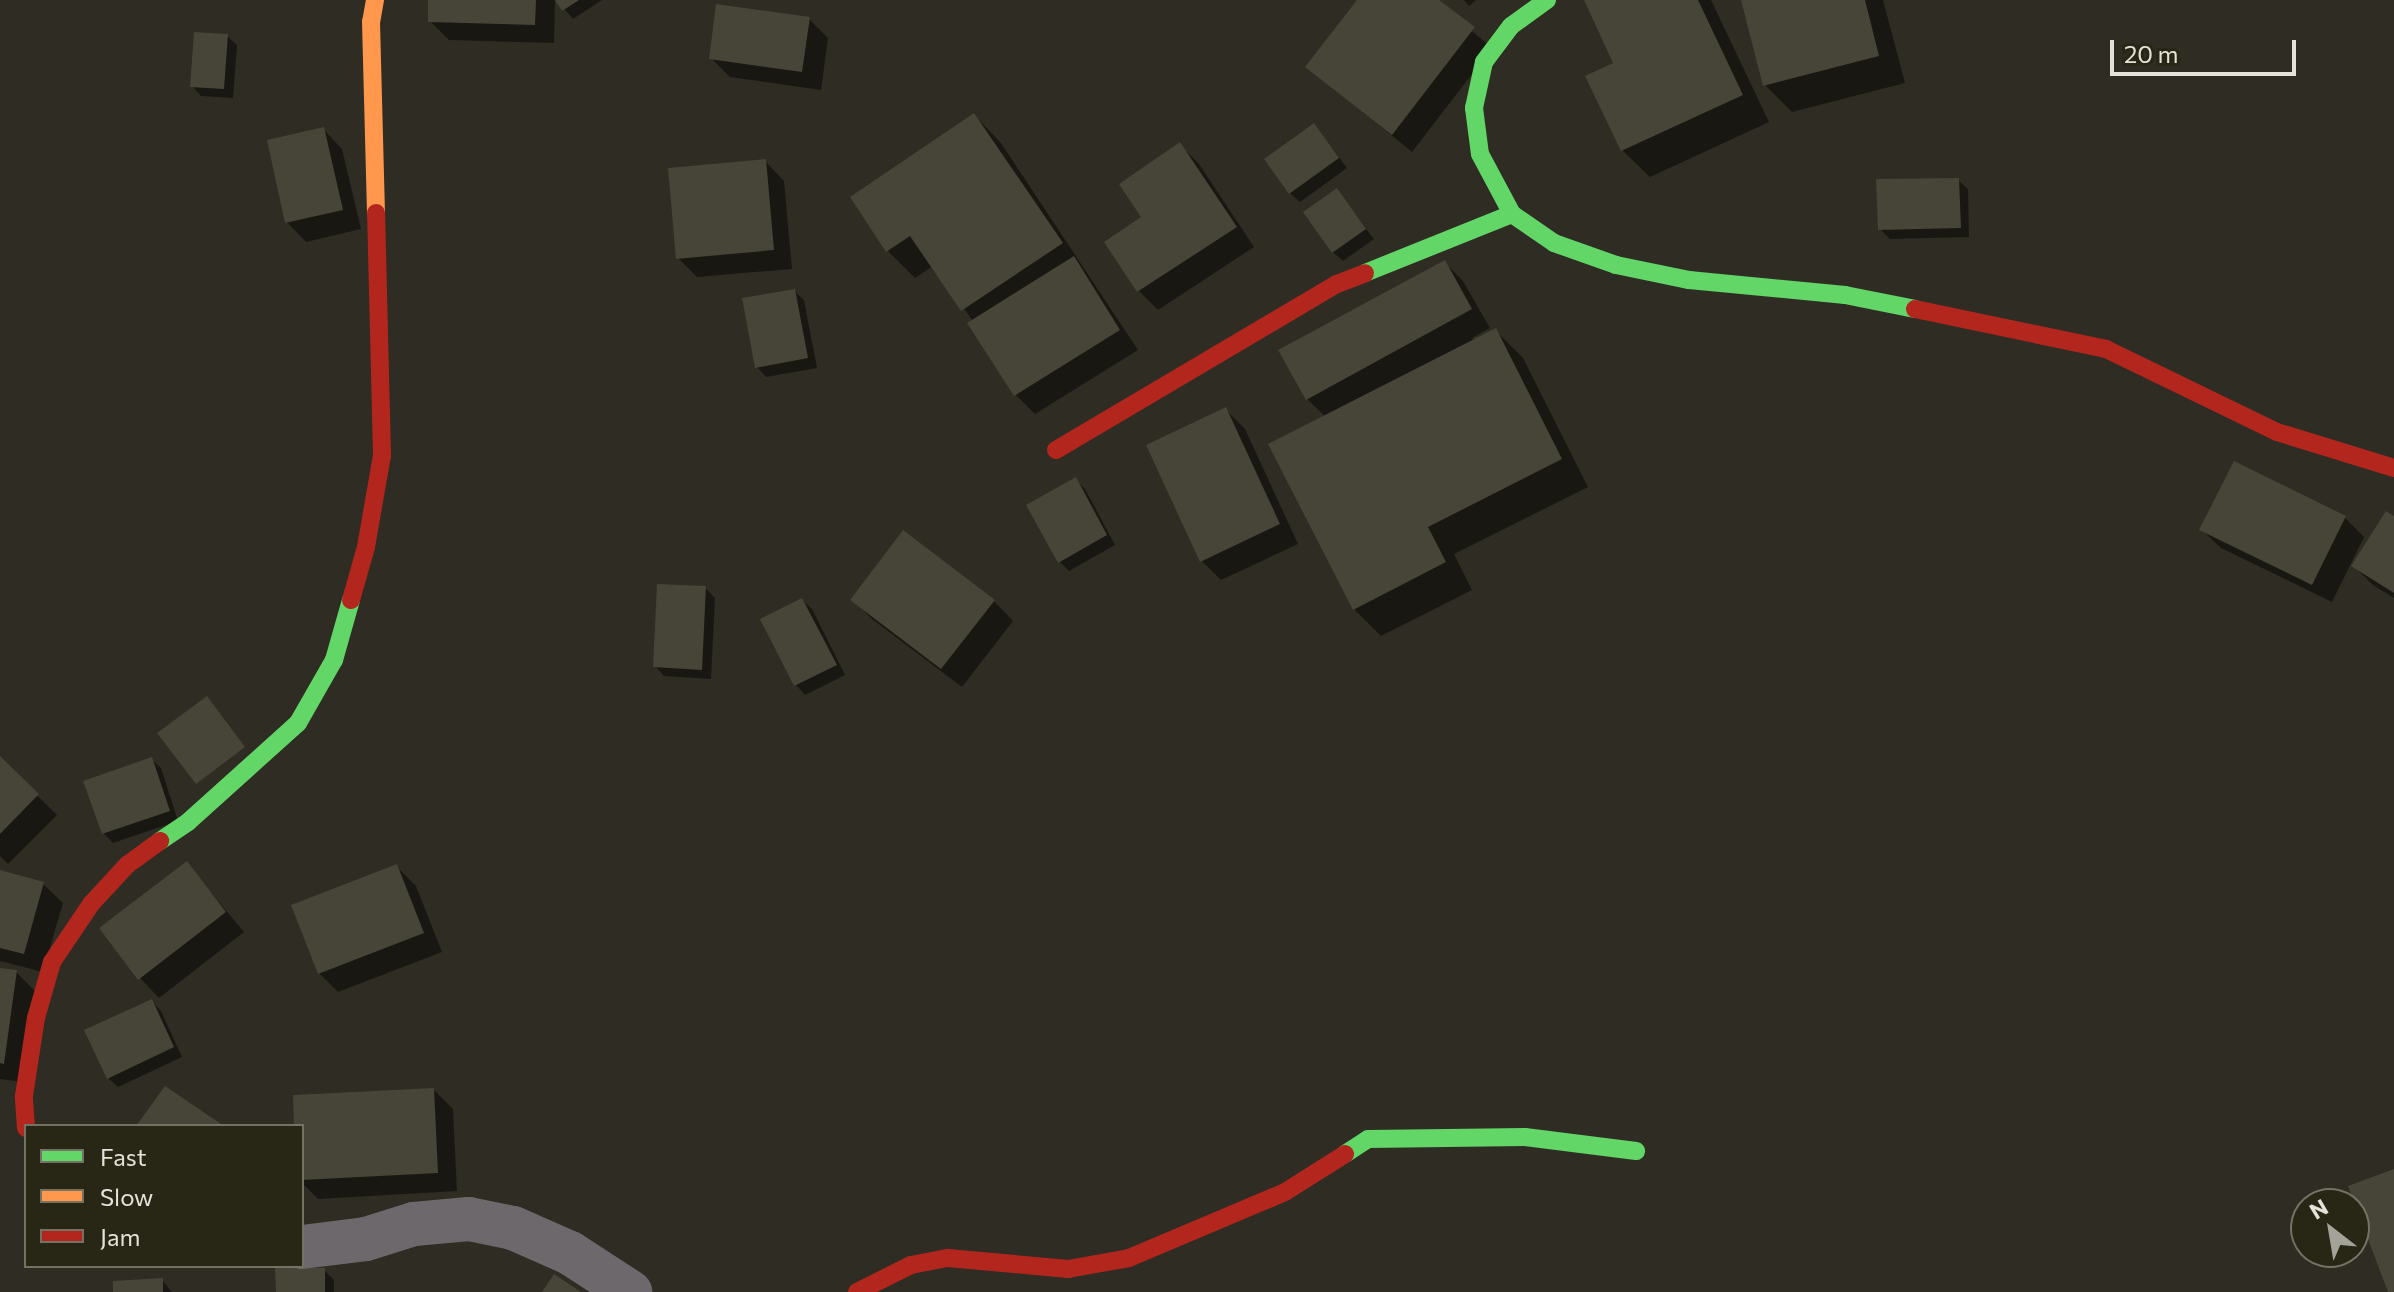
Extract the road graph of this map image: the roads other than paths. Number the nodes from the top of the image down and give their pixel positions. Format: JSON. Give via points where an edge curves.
{"nodes":[{"id":1,"x":375,"y":0,"type":"edge"},
{"id":2,"x":1547,"y":0,"type":"edge"},
{"id":3,"x":1512,"y":214,"type":"junction"},
{"id":4,"x":1056,"y":450,"type":"dead end"},
{"id":5,"x":2394,"y":468,"type":"edge"},
{"id":6,"x":26,"y":1124,"type":"edge"},
{"id":7,"x":1636,"y":1151,"type":"dead end"},
{"id":8,"x":304,"y":1247,"type":"edge"},
{"id":9,"x":630,"y":1292,"type":"edge"},
{"id":10,"x":857,"y":1292,"type":"edge"}],
"edges":[{"from":1,"to":6,"type":"street","via":[[371,22],[382,455],[366,547],[334,660],[298,723],[188,822],[127,865],[91,904],[52,962],[36,1018],[24,1096]]},
{"from":2,"to":3,"type":"street","via":[[1511,26],[1484,62],[1474,108],[1480,154]]},
{"from":3,"to":4,"type":"street","via":[[1337,284]]},
{"from":3,"to":5,"type":"street","via":[[1554,243],[1616,265],[1689,280],[1845,295],[2106,349],[2277,432]]},
{"from":7,"to":10,"type":"street","via":[[1525,1137],[1368,1139],[1285,1192],[1129,1258],[1068,1269],[948,1258],[911,1265]]},
{"from":8,"to":9,"type":"street","via":[[366,1239],[414,1224],[469,1219],[513,1228],[570,1253]]}]}
